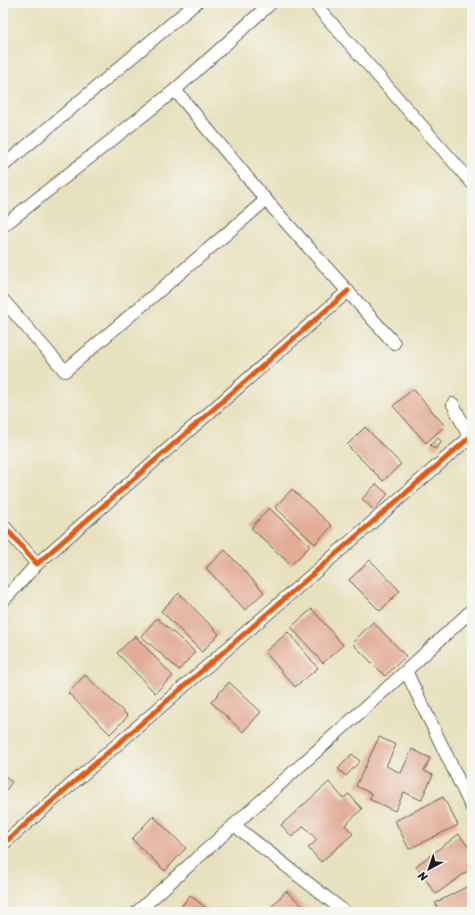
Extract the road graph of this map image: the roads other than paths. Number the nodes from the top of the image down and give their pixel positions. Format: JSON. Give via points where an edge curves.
{"nodes":[{"id":1,"x":196,"y":3,"type":"edge"},
{"id":2,"x":271,"y":3,"type":"edge"},
{"id":3,"x":314,"y":3,"type":"edge"},
{"id":4,"x":175,"y":90,"type":"junction"},
{"id":5,"x":3,"y":166,"type":"edge"},
{"id":6,"x":472,"y":183,"type":"edge"},
{"id":7,"x":266,"y":200,"type":"junction"},
{"id":8,"x":3,"y":226,"type":"edge"},
{"id":9,"x":348,"y":291,"type":"junction"},
{"id":10,"x":3,"y":300,"type":"edge"},
{"id":11,"x":394,"y":343,"type":"dead end"},
{"id":12,"x":453,"y":404,"type":"dead end"},
{"id":13,"x":471,"y":441,"type":"edge"},
{"id":14,"x":3,"y":525,"type":"edge"},
{"id":15,"x":37,"y":564,"type":"junction"},
{"id":16,"x":3,"y":600,"type":"edge"},
{"id":17,"x":472,"y":610,"type":"edge"},
{"id":18,"x":406,"y":671,"type":"junction"},
{"id":19,"x":472,"y":808,"type":"edge"},
{"id":20,"x":234,"y":825,"type":"junction"},
{"id":21,"x":3,"y":844,"type":"edge"},
{"id":22,"x":137,"y":912,"type":"edge"},
{"id":23,"x":345,"y":912,"type":"edge"}],
"edges":[{"from":1,"to":5,"type":"street"},
{"from":2,"to":4,"type":"street"},
{"from":3,"to":6,"type":"street"},
{"from":4,"to":7,"type":"street"},
{"from":4,"to":8,"type":"street"},
{"from":7,"to":9,"type":"street"},
{"from":7,"to":10,"type":"street","via":[[65,371]]},
{"from":9,"to":11,"type":"street"},
{"from":9,"to":15,"type":"street"},
{"from":12,"to":13,"type":"street"},
{"from":13,"to":21,"type":"street"},
{"from":14,"to":15,"type":"street"},
{"from":15,"to":16,"type":"street"},
{"from":17,"to":18,"type":"street"},
{"from":18,"to":19,"type":"street"},
{"from":18,"to":20,"type":"street"},
{"from":20,"to":22,"type":"street"},
{"from":20,"to":23,"type":"street"}]}
